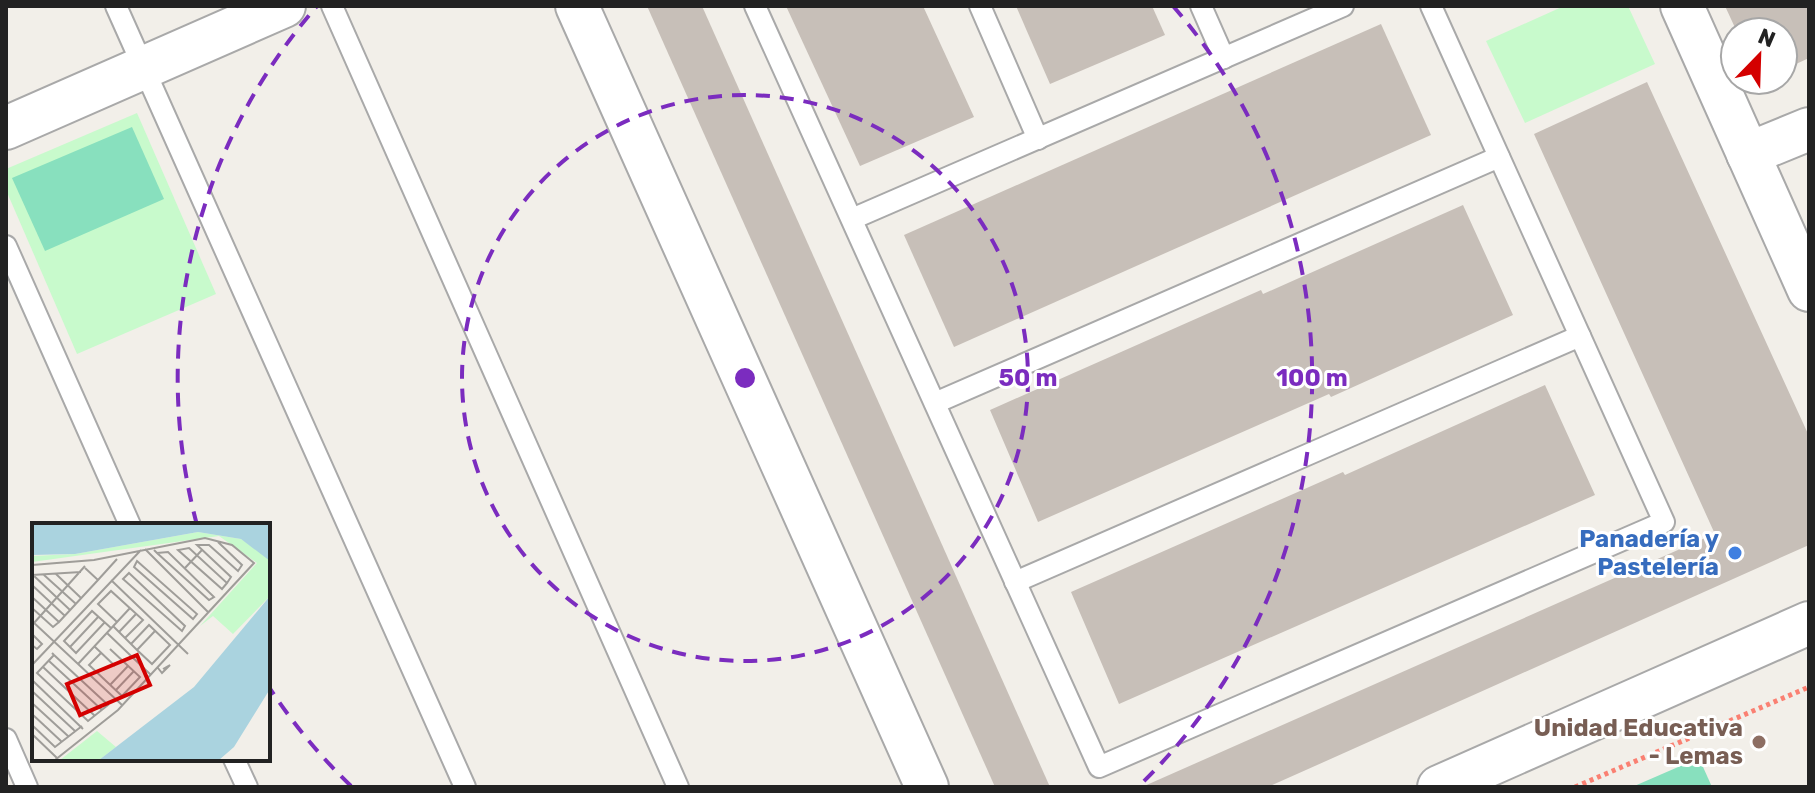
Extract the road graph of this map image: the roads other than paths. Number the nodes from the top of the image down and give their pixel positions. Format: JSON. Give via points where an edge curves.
{"nodes":[{"id":1,"x":116,"y":6,"type":"edge"},
{"id":2,"x":284,"y":6,"type":"edge"},
{"id":3,"x":332,"y":6,"type":"edge"},
{"id":4,"x":577,"y":6,"type":"edge"},
{"id":5,"x":755,"y":6,"type":"edge"},
{"id":6,"x":980,"y":6,"type":"edge"},
{"id":7,"x":1201,"y":6,"type":"edge"},
{"id":8,"x":1343,"y":6,"type":"edge"},
{"id":9,"x":1431,"y":6,"type":"edge"},
{"id":10,"x":1682,"y":6,"type":"edge"},
{"id":11,"x":1224,"y":58,"type":"junction"},
{"id":12,"x":144,"y":67,"type":"junction"},
{"id":13,"x":6,"y":128,"type":"edge"},
{"id":14,"x":1809,"y":129,"type":"edge"},
{"id":15,"x":1038,"y":139,"type":"junction"},
{"id":16,"x":1748,"y":154,"type":"junction"},
{"id":17,"x":1499,"y":157,"type":"junction"},
{"id":18,"x":852,"y":219,"type":"junction"},
{"id":19,"x":6,"y":246,"type":"edge"},
{"id":20,"x":1809,"y":290,"type":"edge"},
{"id":21,"x":1580,"y":336,"type":"junction"},
{"id":22,"x":935,"y":403,"type":"junction"},
{"id":23,"x":129,"y":523,"type":"edge"},
{"id":24,"x":1015,"y":582,"type":"junction"},
{"id":25,"x":1809,"y":623,"type":"edge"},
{"id":26,"x":6,"y":739,"type":"edge"},
{"id":27,"x":235,"y":761,"type":"edge"},
{"id":28,"x":27,"y":787,"type":"edge"},
{"id":29,"x":247,"y":787,"type":"edge"},
{"id":30,"x":465,"y":787,"type":"edge"},
{"id":31,"x":678,"y":787,"type":"edge"},
{"id":32,"x":927,"y":787,"type":"edge"},
{"id":33,"x":1439,"y":787,"type":"edge"}],
"edges":[{"from":1,"to":12,"type":"lane"},
{"from":2,"to":12,"type":"street"},
{"from":3,"to":31,"type":"lane"},
{"from":4,"to":32,"type":"street"},
{"from":5,"to":18,"type":"lane"},
{"from":6,"to":15,"type":"lane"},
{"from":7,"to":11,"type":"lane"},
{"from":8,"to":11,"type":"lane"},
{"from":9,"to":17,"type":"lane"},
{"from":10,"to":16,"type":"street"},
{"from":11,"to":15,"type":"lane"},
{"from":12,"to":13,"type":"street"},
{"from":12,"to":30,"type":"lane"},
{"from":14,"to":16,"type":"street"},
{"from":15,"to":18,"type":"lane"},
{"from":16,"to":20,"type":"street"},
{"from":17,"to":21,"type":"lane"},
{"from":17,"to":22,"type":"lane"},
{"from":18,"to":22,"type":"lane"},
{"from":19,"to":23,"type":"lane"},
{"from":21,"to":24,"type":"lane"},
{"from":21,"to":24,"type":"lane","via":[[1664,522],[1099,767]]},
{"from":22,"to":24,"type":"lane"},
{"from":25,"to":33,"type":"street"},
{"from":26,"to":28,"type":"lane"},
{"from":27,"to":29,"type":"lane"}]}
